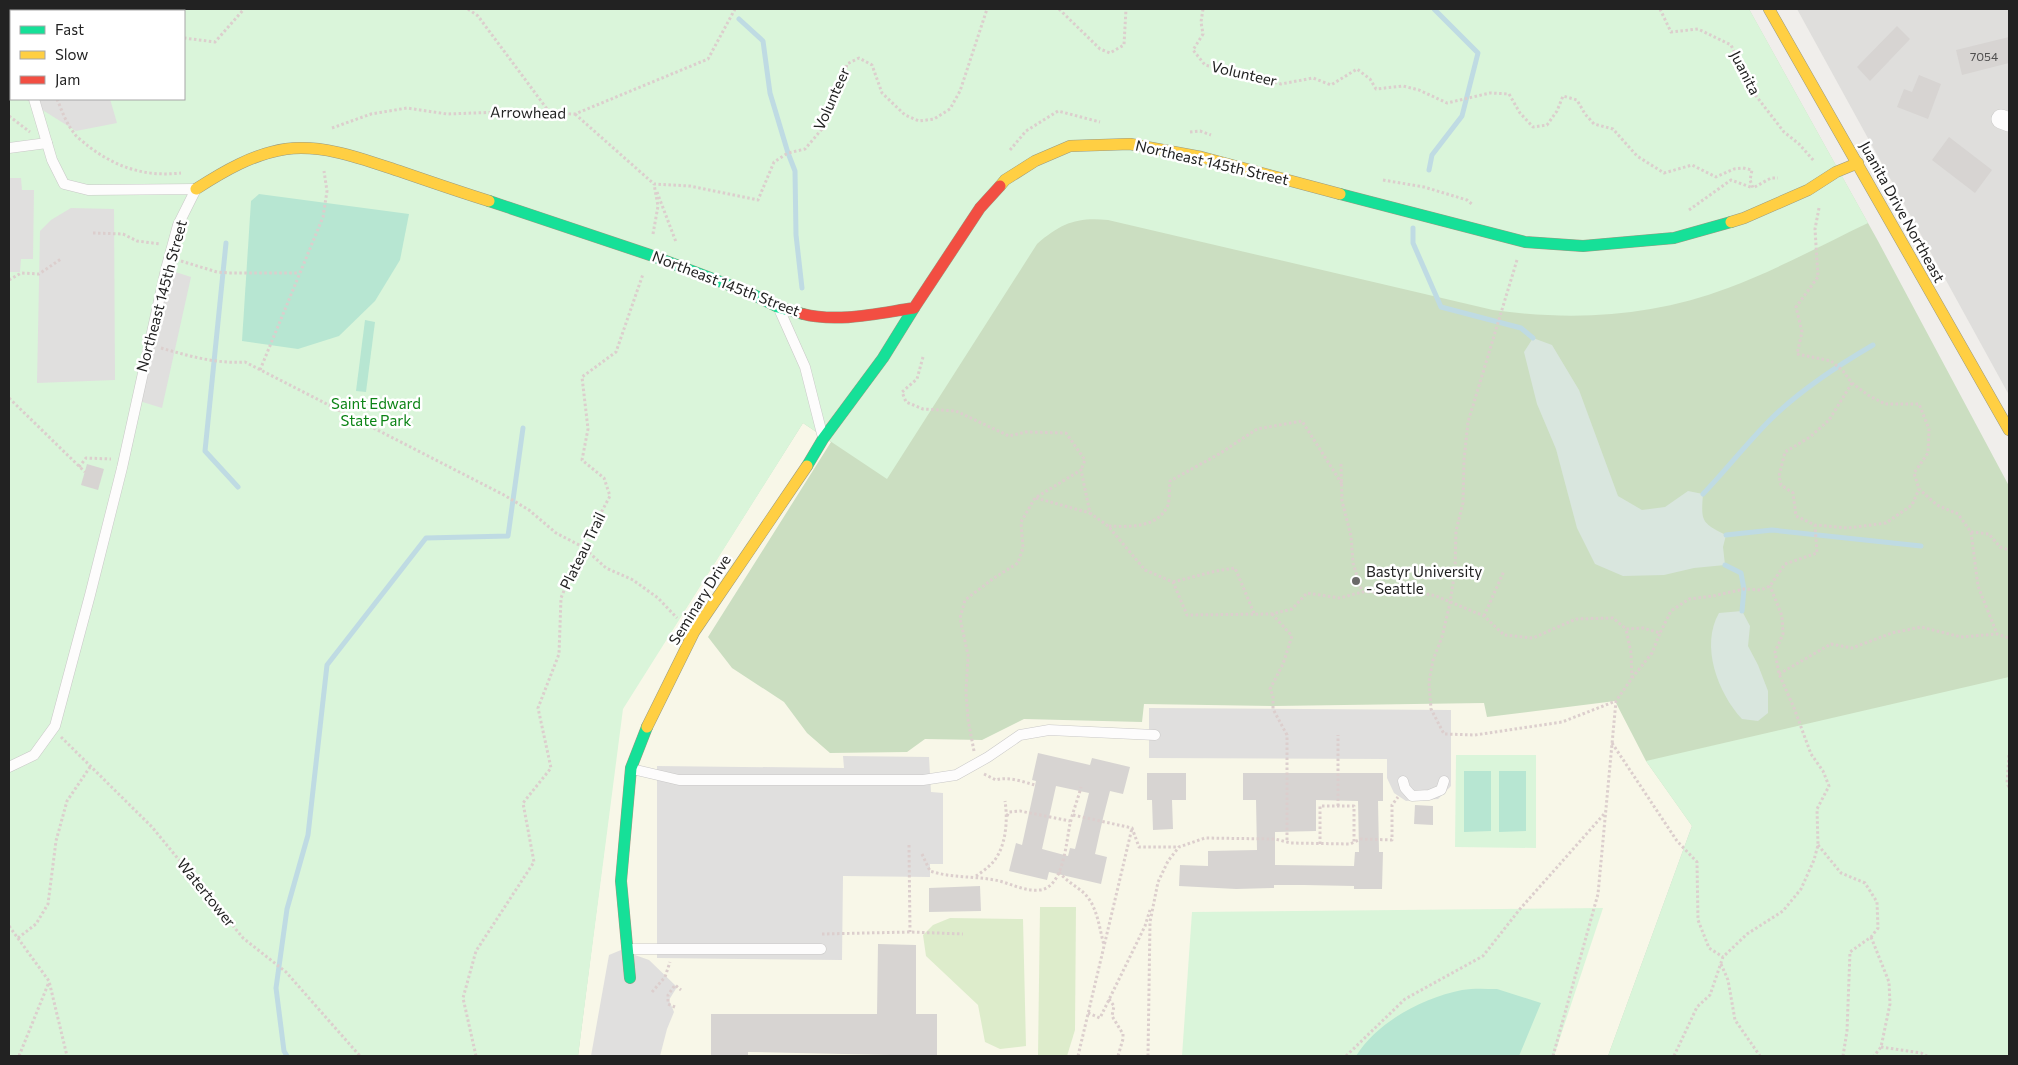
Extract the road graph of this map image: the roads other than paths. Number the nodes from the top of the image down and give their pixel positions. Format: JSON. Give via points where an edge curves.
{"nodes":[{"id":1,"x":1769,"y":9,"type":"edge"},
{"id":2,"x":34,"y":100,"type":"edge"},
{"id":3,"x":48,"y":143,"type":"junction"},
{"id":4,"x":9,"y":148,"type":"edge"},
{"id":5,"x":1858,"y":162,"type":"junction"},
{"id":6,"x":196,"y":189,"type":"junction"},
{"id":7,"x":778,"y":307,"type":"junction"},
{"id":8,"x":914,"y":308,"type":"junction"},
{"id":9,"x":2009,"y":430,"type":"edge"},
{"id":10,"x":823,"y":439,"type":"junction"},
{"id":11,"x":1155,"y":735,"type":"dead end"},
{"id":12,"x":9,"y":767,"type":"edge"},
{"id":13,"x":631,"y":768,"type":"junction"},
{"id":14,"x":1444,"y":781,"type":"dead end"},
{"id":15,"x":1404,"y":784,"type":"road end"},
{"id":16,"x":629,"y":949,"type":"junction"},
{"id":17,"x":821,"y":949,"type":"dead end"},
{"id":18,"x":630,"y":978,"type":"dead end"}],
"edges":[{"from":1,"to":5,"type":"street","name":"Juanita Drive Northeast"},
{"from":2,"to":3,"type":"lane"},
{"from":3,"to":4,"type":"lane"},
{"from":3,"to":6,"type":"lane","via":[[64,184],[88,190]]},
{"from":5,"to":8,"type":"street","name":"Northeast 145th Street","via":[[1808,190],[1744,218],[1674,238],[1583,246],[1525,242],[1192,156],[1130,144],[1070,146],[1035,161],[1005,180],[980,208]]},
{"from":5,"to":9,"type":"street","name":"Juanita Drive Northeast"},
{"from":6,"to":7,"type":"street","name":"Northeast 145th Street","via":[[224,170],[254,156],[288,149],[321,149],[362,159],[650,255]]},
{"from":6,"to":12,"type":"lane","name":"Northeast 145th Street","via":[[178,225],[124,460],[55,726],[34,755]]},
{"from":7,"to":8,"type":"street","name":"Northeast 145th Street","via":[[811,316],[845,317]]},
{"from":7,"to":10,"type":"lane","via":[[805,367]]},
{"from":8,"to":10,"type":"street","name":"Seminary Drive","via":[[883,358]]},
{"from":10,"to":13,"type":"street","name":"Seminary Drive","via":[[694,632],[652,716]]},
{"from":11,"to":13,"type":"lane","via":[[1049,730],[1020,735],[956,775],[922,780],[680,780]]},
{"from":13,"to":16,"type":"street","name":"Seminary Drive","via":[[621,880]]},
{"from":14,"to":15,"type":"lane","via":[[1442,790],[1429,795],[1412,796]]},
{"from":16,"to":17,"type":"lane"},
{"from":16,"to":18,"type":"street","name":"Seminary Drive"}]}
